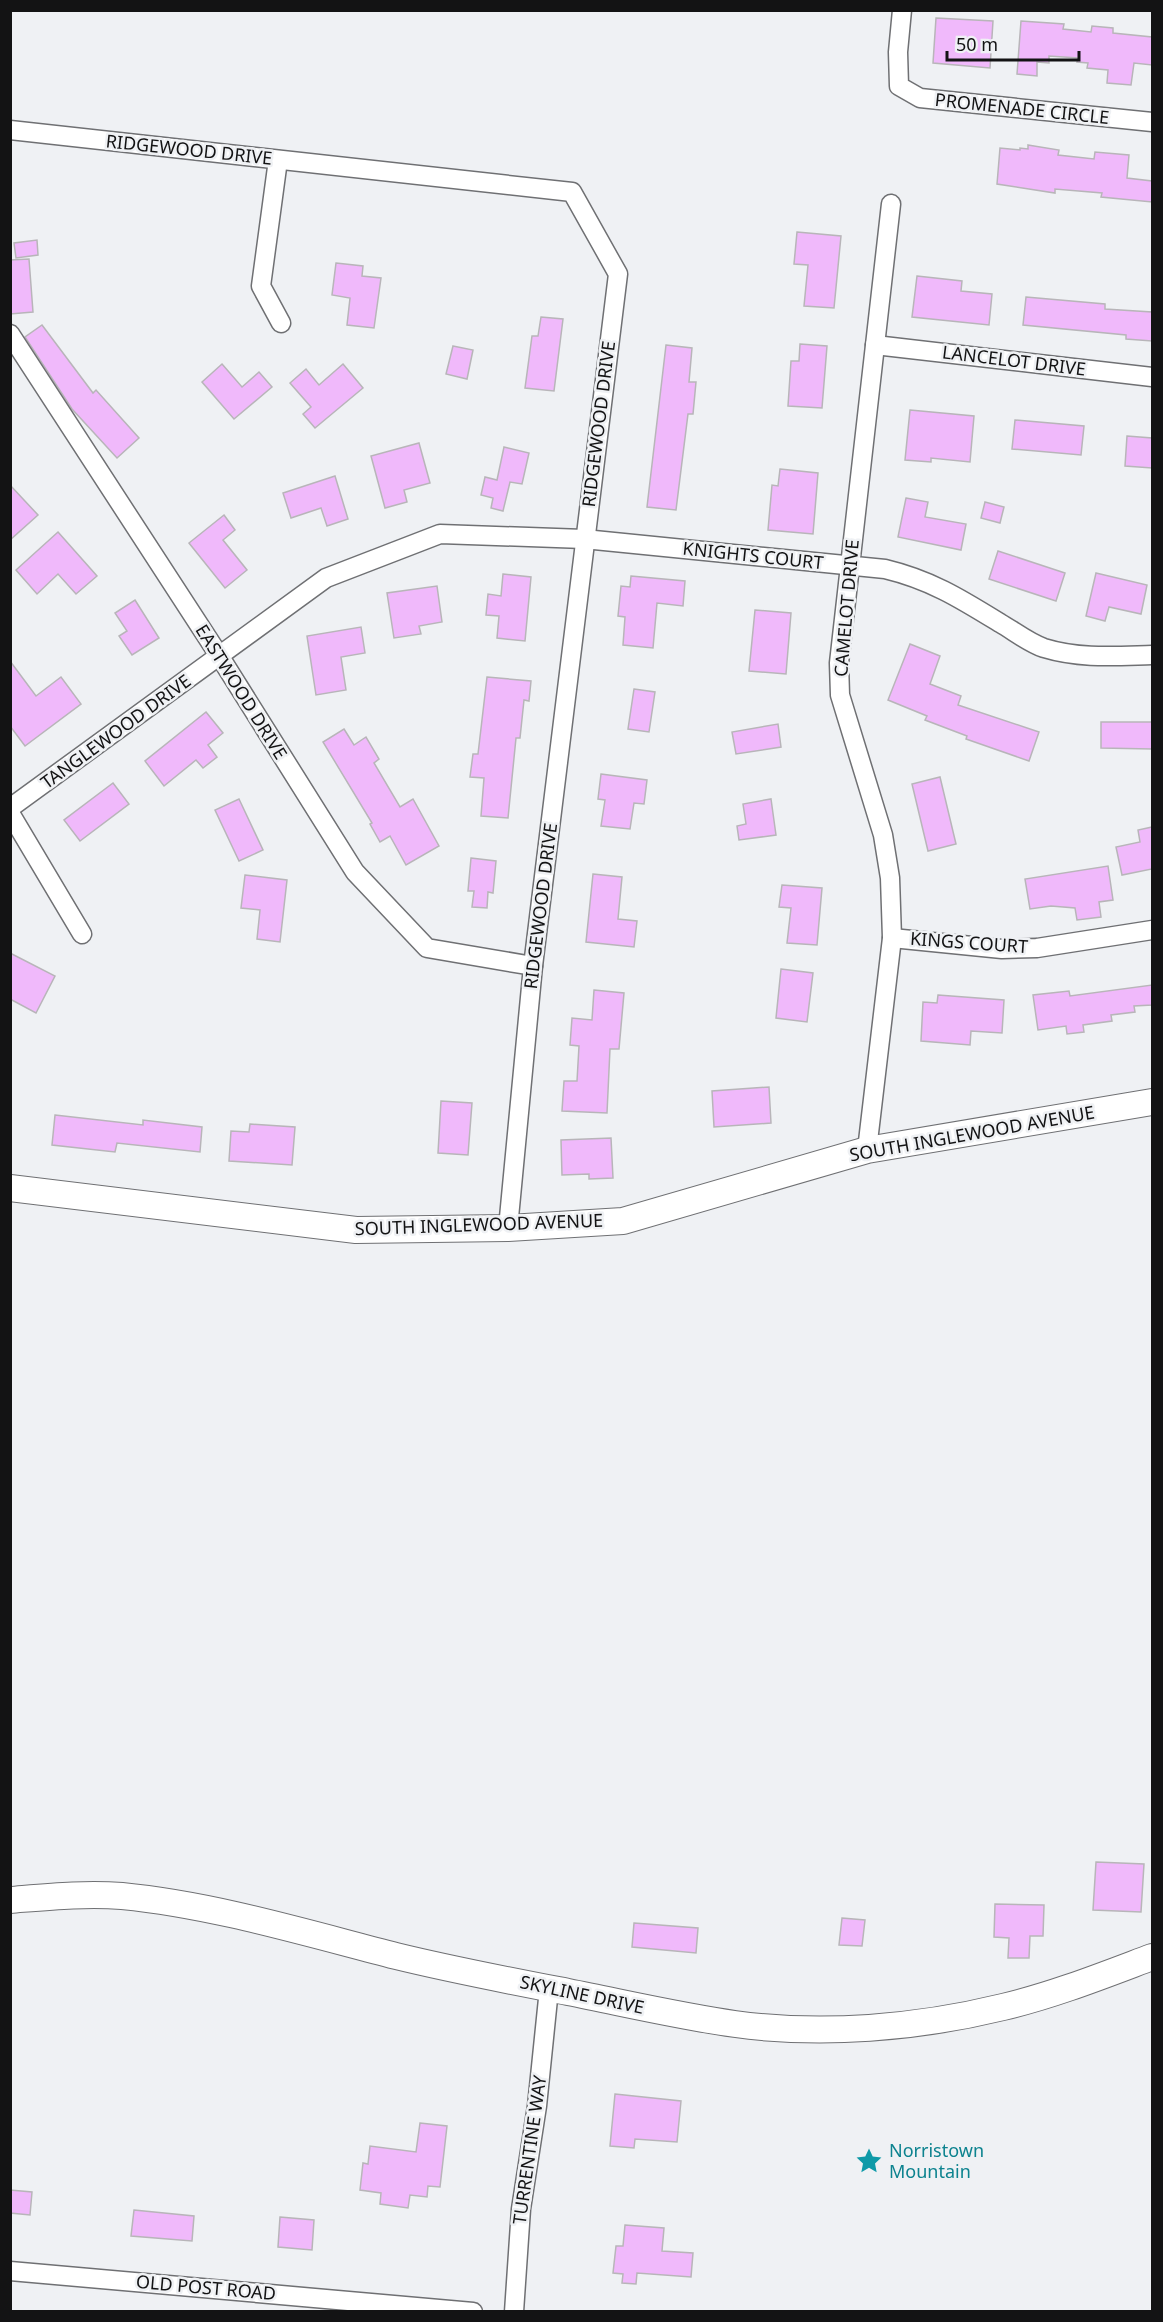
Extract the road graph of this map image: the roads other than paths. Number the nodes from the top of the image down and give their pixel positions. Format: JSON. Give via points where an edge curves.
{"nodes":[{"id":1,"x":902,"y":10,"type":"edge"},
{"id":2,"x":1152,"y":122,"type":"edge"},
{"id":3,"x":10,"y":130,"type":"edge"},
{"id":4,"x":278,"y":160,"type":"junction"},
{"id":5,"x":891,"y":204,"type":"dead end"},
{"id":6,"x":281,"y":323,"type":"dead end"},
{"id":7,"x":10,"y":334,"type":"edge"},
{"id":8,"x":875,"y":345,"type":"junction"},
{"id":9,"x":1152,"y":377,"type":"edge"},
{"id":10,"x":584,"y":538,"type":"junction"},
{"id":11,"x":849,"y":566,"type":"junction"},
{"id":12,"x":1152,"y":655,"type":"edge"},
{"id":13,"x":220,"y":657,"type":"junction"},
{"id":14,"x":10,"y":808,"type":"edge"},
{"id":15,"x":10,"y":813,"type":"edge"},
{"id":16,"x":1152,"y":930,"type":"edge"},
{"id":17,"x":82,"y":934,"type":"dead end"},
{"id":18,"x":892,"y":938,"type":"junction"},
{"id":19,"x":533,"y":966,"type":"junction"},
{"id":20,"x":1152,"y":1102,"type":"edge"},
{"id":21,"x":867,"y":1150,"type":"junction"},
{"id":22,"x":10,"y":1188,"type":"edge"},
{"id":23,"x":508,"y":1228,"type":"junction"},
{"id":24,"x":10,"y":1900,"type":"edge"},
{"id":25,"x":1152,"y":1957,"type":"edge"},
{"id":26,"x":549,"y":1989,"type":"junction"},
{"id":27,"x":10,"y":2271,"type":"edge"},
{"id":28,"x":472,"y":2312,"type":"edge"},
{"id":29,"x":514,"y":2312,"type":"edge"}],
"edges":[{"from":1,"to":2,"type":"street","name":"PROMENADE CIRCLE","via":[[899,86],[920,98]]},
{"from":3,"to":4,"type":"street","name":"RIDGEWOOD DRIVE"},
{"from":4,"to":6,"type":"street","via":[[261,286]]},
{"from":4,"to":10,"type":"street","name":"RIDGEWOOD DRIVE","via":[[572,192],[618,274]]},
{"from":5,"to":8,"type":"street","name":"CAMELOT DRIVE"},
{"from":7,"to":13,"type":"street","name":"EASTWOOD DRIVE"},
{"from":8,"to":9,"type":"street","name":"LANCELOT DRIVE"},
{"from":8,"to":11,"type":"street","name":"CAMELOT DRIVE"},
{"from":10,"to":11,"type":"street","name":"KNIGHTS COURT"},
{"from":10,"to":13,"type":"street","name":"TANGLEWOOD DRIVE","via":[[440,534],[326,578]]},
{"from":10,"to":19,"type":"street","name":"RIDGEWOOD DRIVE"},
{"from":11,"to":12,"type":"street","name":"KNIGHTS COURT","via":[[885,569],[946,590],[1041,647],[1095,657]]},
{"from":11,"to":18,"type":"street","name":"CAMELOT DRIVE","via":[[839,663],[840,695],[883,836],[890,878]]},
{"from":13,"to":14,"type":"street","name":"TANGLEWOOD DRIVE"},
{"from":13,"to":19,"type":"street","name":"EASTWOOD DRIVE","via":[[355,872],[427,948]]},
{"from":15,"to":17,"type":"street"},
{"from":16,"to":18,"type":"street","name":"KINGS COURT","via":[[1078,943],[1014,948]]},
{"from":18,"to":21,"type":"street","name":"CAMELOT DRIVE"},
{"from":19,"to":23,"type":"street","name":"RIDGEWOOD DRIVE"},
{"from":20,"to":21,"type":"street","name":"SOUTH INGLEWOOD AVENUE"},
{"from":21,"to":23,"type":"street","name":"SOUTH INGLEWOOD AVENUE","via":[[623,1221]]},
{"from":22,"to":23,"type":"street","name":"SOUTH INGLEWOOD AVENUE","via":[[356,1230]]},
{"from":24,"to":26,"type":"street","name":"SKYLINE DRIVE","via":[[120,1896],[183,1904]]},
{"from":25,"to":26,"type":"street","name":"SKYLINE DRIVE","via":[[1002,2007],[883,2025],[785,2028],[736,2024]]},
{"from":26,"to":29,"type":"street","name":"TURRENTINE WAY","via":[[521,2209]]},
{"from":27,"to":28,"type":"street","name":"OLD POST ROAD"}]}
